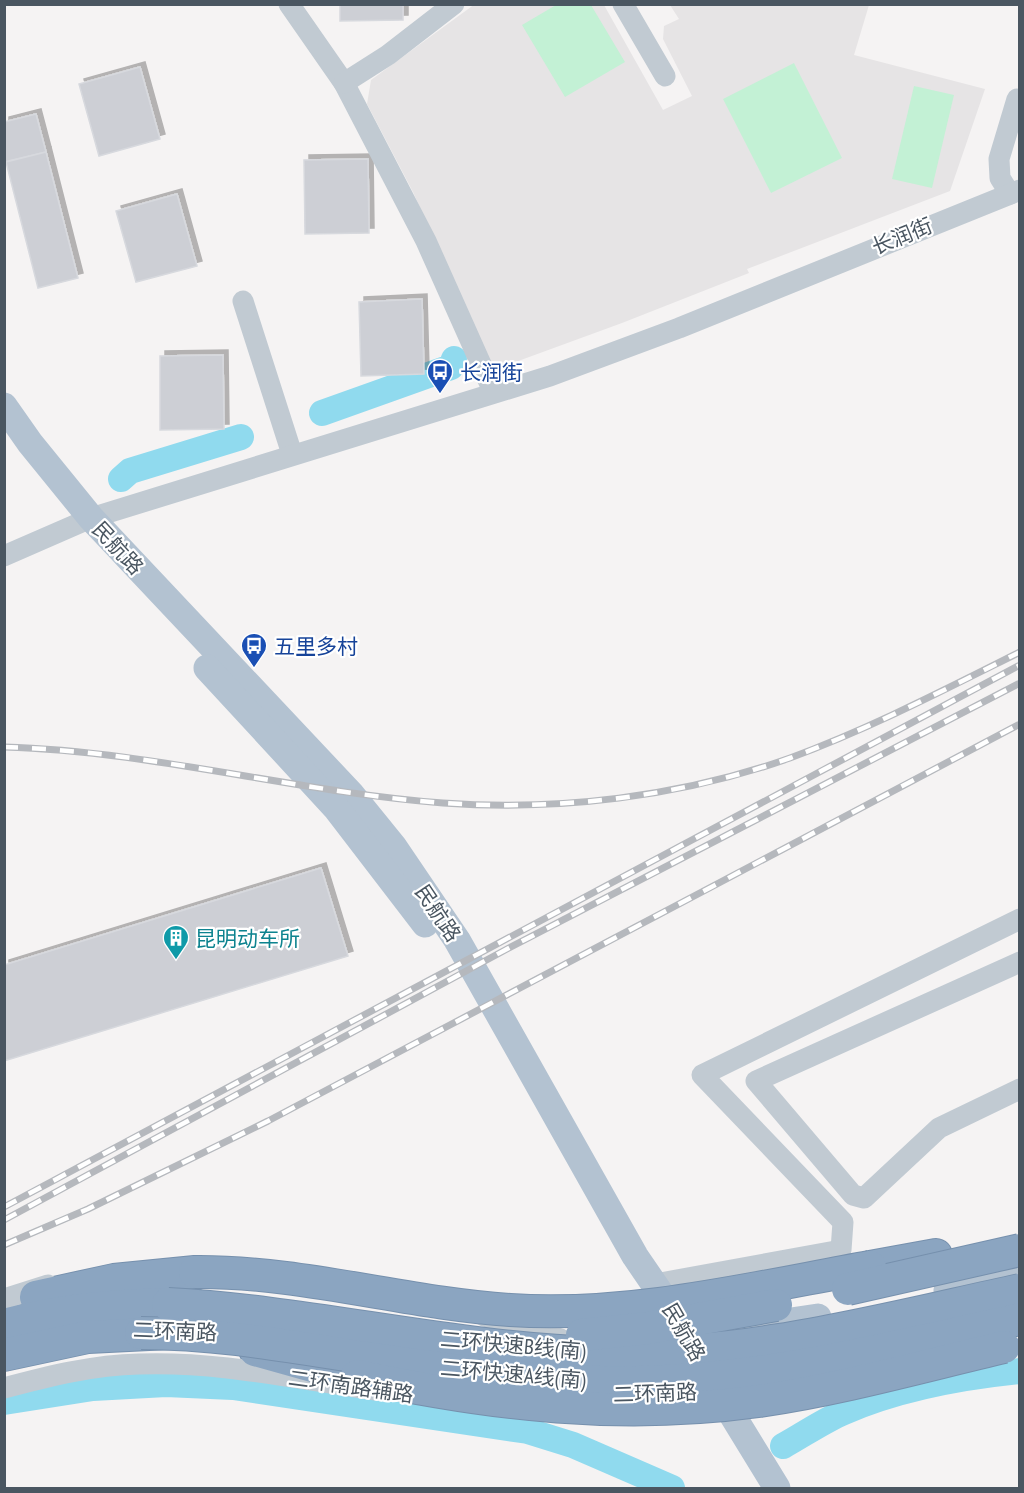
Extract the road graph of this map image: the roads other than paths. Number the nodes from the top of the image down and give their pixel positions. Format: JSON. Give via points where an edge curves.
{"nodes":[{"id":1,"x":289,"y":4,"type":"edge"},
{"id":2,"x":454,"y":4,"type":"edge"},
{"id":3,"x":623,"y":4,"type":"edge"},
{"id":4,"x":665,"y":76,"type":"dead end"},
{"id":5,"x":344,"y":83,"type":"junction"},
{"id":6,"x":1017,"y":99,"type":"dead end"},
{"id":7,"x":1015,"y":192,"type":"edge"},
{"id":8,"x":243,"y":301,"type":"dead end"},
{"id":9,"x":493,"y":391,"type":"junction"},
{"id":10,"x":4,"y":406,"type":"edge"},
{"id":11,"x":4,"y":437,"type":"edge"},
{"id":12,"x":292,"y":454,"type":"junction"},
{"id":13,"x":82,"y":521,"type":"junction"},
{"id":14,"x":4,"y":556,"type":"edge"},
{"id":15,"x":1020,"y":919,"type":"edge"},
{"id":16,"x":1020,"y":962,"type":"edge"},
{"id":17,"x":1020,"y":1089,"type":"edge"},
{"id":18,"x":864,"y":1198,"type":"junction"},
{"id":19,"x":843,"y":1222,"type":"junction"},
{"id":20,"x":1020,"y":1241,"type":"edge"},
{"id":21,"x":1020,"y":1250,"type":"edge"},
{"id":22,"x":1016,"y":1279,"type":"edge"},
{"id":23,"x":655,"y":1284,"type":"junction"},
{"id":24,"x":4,"y":1299,"type":"edge"},
{"id":25,"x":168,"y":1304,"type":"junction"},
{"id":26,"x":4,"y":1308,"type":"edge"},
{"id":27,"x":1020,"y":1320,"type":"edge"},
{"id":28,"x":4,"y":1327,"type":"edge"},
{"id":29,"x":141,"y":1333,"type":"junction"},
{"id":30,"x":1020,"y":1334,"type":"edge"},
{"id":31,"x":678,"y":1338,"type":"junction"},
{"id":32,"x":1020,"y":1344,"type":"edge"},
{"id":33,"x":4,"y":1350,"type":"edge"},
{"id":34,"x":4,"y":1354,"type":"edge"},
{"id":35,"x":327,"y":1370,"type":"junction"},
{"id":36,"x":4,"y":1374,"type":"edge"},
{"id":37,"x":4,"y":1388,"type":"edge"},
{"id":38,"x":709,"y":1392,"type":"junction"},
{"id":39,"x":757,"y":1488,"type":"edge"},
{"id":40,"x":777,"y":1488,"type":"edge"}],
"edges":[{"from":1,"to":5,"type":"street"},
{"from":2,"to":5,"type":"street"},
{"from":3,"to":4,"type":"street"},
{"from":5,"to":9,"type":"street","via":[[426,241]]},
{"from":6,"to":7,"type":"street","via":[[999,159],[1000,178]]},
{"from":7,"to":9,"type":"street","name":"长润街","via":[[679,328],[550,376]]},
{"from":8,"to":12,"type":"street"},
{"from":9,"to":12,"type":"street","name":"长润街"},
{"from":10,"to":13,"type":"main road","name":"民航路"},
{"from":11,"to":13,"type":"main road","name":"民航路"},
{"from":12,"to":13,"type":"street","name":"长润街"},
{"from":13,"to":14,"type":"street","name":"长润街"},
{"from":13,"to":23,"type":"main road","name":"民航路","via":[[351,794],[394,847],[458,940],[635,1256]]},
{"from":13,"to":31,"type":"main road","name":"民航路","via":[[336,808],[412,905],[442,950],[620,1265]]},
{"from":15,"to":19,"type":"street","via":[[702,1075]]},
{"from":16,"to":18,"type":"street","via":[[756,1082],[853,1195]]},
{"from":17,"to":18,"type":"street","via":[[939,1128]]},
{"from":18,"to":19,"type":"street"},
{"from":19,"to":23,"type":"street","via":[[841,1250]]},
{"from":20,"to":26,"type":"highway","bridge":true,"via":[[684,1299],[584,1311],[475,1307],[249,1275],[195,1272],[93,1284]]},
{"from":21,"to":25,"type":"highway","bridge":true,"via":[[738,1312],[591,1334],[497,1334],[279,1308]]},
{"from":22,"to":25,"type":"highway","name":"二环快速B线(南)","bridge":true,"via":[[813,1334],[729,1347],[644,1353],[496,1346],[253,1311]]},
{"from":22,"to":31,"type":"main road","name":"二环南路","via":[[831,1315]]},
{"from":23,"to":31,"type":"main road","name":"民航路"},
{"from":24,"to":31,"type":"street","via":[[107,1270],[208,1262],[290,1269],[388,1287],[566,1340],[628,1343]]},
{"from":25,"to":28,"type":"highway","name":"二环快速B线(南)","via":[[85,1308]]},
{"from":27,"to":29,"type":"highway","name":"二环快速A线(南)","bridge":true,"via":[[797,1366],[732,1376],[645,1382],[515,1377],[240,1339]]},
{"from":28,"to":31,"type":"main road","name":"二环南路","via":[[85,1312],[168,1308],[252,1315],[525,1352],[585,1350]]},
{"from":29,"to":34,"type":"highway","name":"二环快速A线(南)","via":[[88,1337]]},
{"from":29,"to":35,"type":"highway","bridge":true,"via":[[209,1337]]},
{"from":30,"to":38,"type":"main road","name":"二环南路","via":[[820,1377]]},
{"from":31,"to":38,"type":"main road","name":"民航路"},
{"from":32,"to":35,"type":"highway","bridge":true,"via":[[787,1397],[655,1410],[594,1411],[519,1405]]},
{"from":33,"to":38,"type":"main road","name":"二环南路","via":[[88,1332],[194,1330],[326,1347],[560,1392],[638,1396]]},
{"from":35,"to":36,"type":"highway","via":[[229,1354],[156,1350],[75,1357]]},
{"from":37,"to":38,"type":"street","name":"二环南路辅路","via":[[83,1370],[163,1363],[222,1367],[395,1393],[490,1402],[607,1401]]},
{"from":38,"to":39,"type":"main road","name":"民航路"},
{"from":38,"to":40,"type":"main road","name":"民航路"}]}
